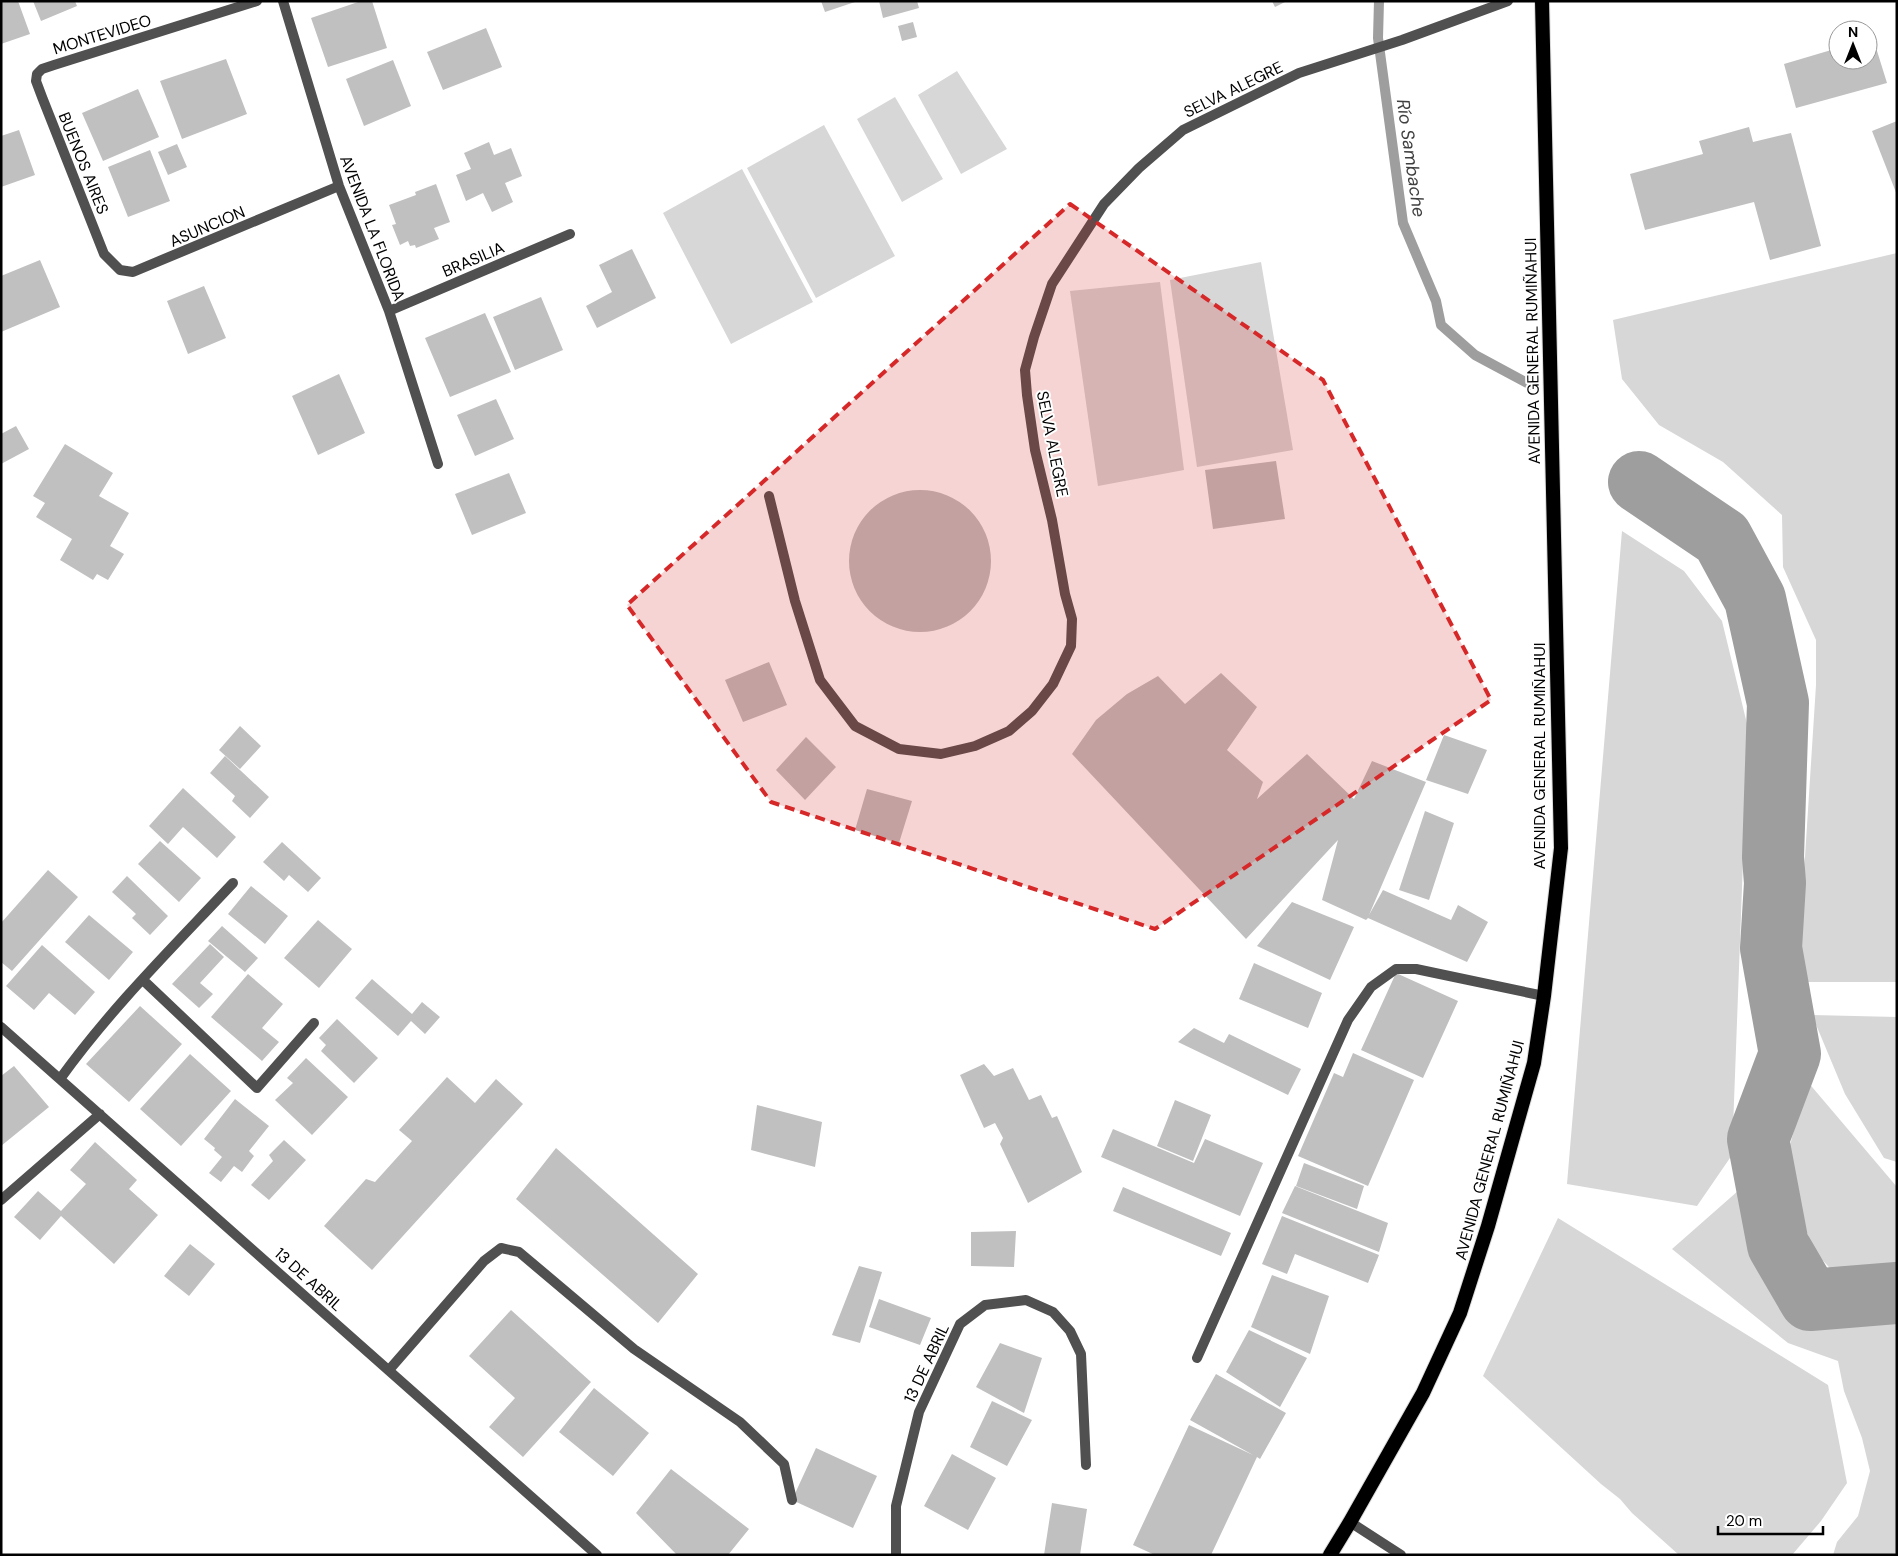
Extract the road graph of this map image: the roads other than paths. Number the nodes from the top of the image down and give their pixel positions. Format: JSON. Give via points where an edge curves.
{"nodes":[{"id":1,"x":257,"y":1,"type":"edge"},
{"id":2,"x":283,"y":1,"type":"edge"},
{"id":3,"x":1508,"y":1,"type":"edge"},
{"id":4,"x":1542,"y":1,"type":"edge"},
{"id":5,"x":42,"y":97,"type":"joint"},
{"id":6,"x":339,"y":186,"type":"junction"},
{"id":7,"x":570,"y":234,"type":"dead end"},
{"id":8,"x":99,"y":240,"type":"joint"},
{"id":9,"x":388,"y":312,"type":"junction"},
{"id":10,"x":438,"y":464,"type":"dead end"},
{"id":11,"x":769,"y":496,"type":"dead end"},
{"id":12,"x":233,"y":883,"type":"dead end"},
{"id":13,"x":143,"y":980,"type":"junction"},
{"id":14,"x":1544,"y":996,"type":"junction"},
{"id":15,"x":314,"y":1023,"type":"dead end"},
{"id":16,"x":1,"y":1027,"type":"edge"},
{"id":17,"x":60,"y":1078,"type":"junction"},
{"id":18,"x":100,"y":1114,"type":"junction"},
{"id":19,"x":1,"y":1200,"type":"edge"},
{"id":20,"x":1197,"y":1358,"type":"dead end"},
{"id":21,"x":389,"y":1370,"type":"junction"},
{"id":22,"x":1086,"y":1465,"type":"dead end"},
{"id":23,"x":792,"y":1500,"type":"dead end"},
{"id":24,"x":1350,"y":1522,"type":"junction"},
{"id":25,"x":597,"y":1555,"type":"edge"},
{"id":26,"x":896,"y":1555,"type":"edge"},
{"id":27,"x":1330,"y":1555,"type":"edge"},
{"id":28,"x":1400,"y":1555,"type":"edge"}],
"edges":[{"from":1,"to":5,"type":"street","name":"MONTEVIDEO","via":[[42,69],[36,81]]},
{"from":2,"to":6,"type":"street","name":"AVENIDA LA FLORIDA"},
{"from":3,"to":11,"type":"street","name":"SELVA ALEGRE","via":[[1402,40],[1299,72],[1184,130],[1139,168],[1104,204],[1052,284],[1025,370],[1035,450],[1072,619],[1071,646],[1053,684],[1032,711],[1008,731],[975,746],[941,754],[899,749],[855,726],[820,680],[795,601]]},
{"from":4,"to":14,"type":"highway","name":"AVENIDA GENERAL RUMIÑAHUI","via":[[1560,848]]},
{"from":5,"to":8,"type":"street","name":"BUENOS AIRES"},
{"from":6,"to":8,"type":"street","name":"ASUNCION","via":[[134,272],[120,270],[112,264]]},
{"from":6,"to":9,"type":"street","name":"AVENIDA LA FLORIDA"},
{"from":7,"to":9,"type":"street","name":"BRASILIA"},
{"from":9,"to":10,"type":"street","name":"AVENIDA LA FLORIDA"},
{"from":12,"to":13,"type":"street"},
{"from":13,"to":15,"type":"street","via":[[257,1088]]},
{"from":13,"to":17,"type":"street","via":[[81,1049]]},
{"from":14,"to":20,"type":"street","via":[[1416,969],[1396,969],[1370,987],[1348,1020]]},
{"from":14,"to":24,"type":"highway","name":"AVENIDA GENERAL RUMIÑAHUI","via":[[1534,1063],[1460,1314],[1423,1392]]},
{"from":16,"to":17,"type":"street","name":"13 DE ABRIL"},
{"from":17,"to":18,"type":"street","name":"13 DE ABRIL"},
{"from":18,"to":19,"type":"street"},
{"from":18,"to":21,"type":"street","name":"13 DE ABRIL"},
{"from":21,"to":23,"type":"street","via":[[484,1261],[501,1248],[519,1252],[634,1349],[740,1422],[784,1464]]},
{"from":21,"to":25,"type":"street","name":"13 DE ABRIL"},
{"from":22,"to":26,"type":"street","name":"13 DE ABRIL","via":[[1081,1354],[1070,1331],[1053,1312],[1026,1300],[985,1305],[960,1324],[919,1412],[896,1506]]},
{"from":24,"to":27,"type":"highway","name":"AVENIDA GENERAL RUMIÑAHUI"},
{"from":24,"to":28,"type":"street"}]}
